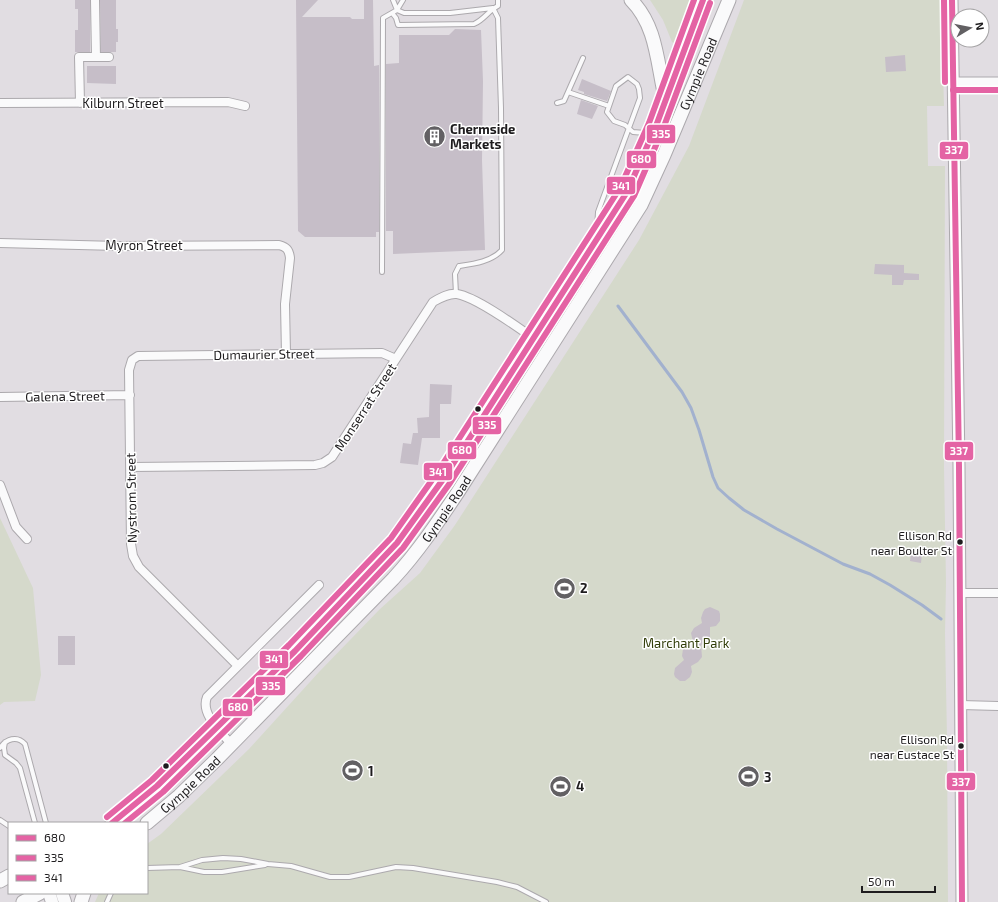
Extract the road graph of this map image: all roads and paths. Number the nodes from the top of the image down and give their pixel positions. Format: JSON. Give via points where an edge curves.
{"nodes":[{"id":1,"x":96,"y":0,"type":"edge"},
{"id":2,"x":393,"y":0,"type":"edge"},
{"id":3,"x":403,"y":0,"type":"edge"},
{"id":4,"x":498,"y":0,"type":"edge"},
{"id":5,"x":631,"y":0,"type":"edge"},
{"id":6,"x":703,"y":0,"type":"edge"},
{"id":7,"x":729,"y":0,"type":"edge"},
{"id":8,"x":952,"y":0,"type":"edge"},
{"id":9,"x":493,"y":8,"type":"junction"},
{"id":10,"x":397,"y":10,"type":"junction"},
{"id":11,"x":392,"y":13,"type":"junction"},
{"id":12,"x":96,"y":57,"type":"junction"},
{"id":13,"x":109,"y":57,"type":"dead end"},
{"id":14,"x":583,"y":58,"type":"dead end"},
{"id":15,"x":953,"y":82,"type":"junction"},
{"id":16,"x":998,"y":82,"type":"edge"},
{"id":17,"x":568,"y":92,"type":"junction"},
{"id":18,"x":666,"y":101,"type":"junction"},
{"id":19,"x":0,"y":103,"type":"edge"},
{"id":20,"x":80,"y":103,"type":"junction"},
{"id":21,"x":557,"y":103,"type":"dead end"},
{"id":22,"x":245,"y":106,"type":"dead end"},
{"id":23,"x":609,"y":106,"type":"junction"},
{"id":24,"x":629,"y":129,"type":"junction"},
{"id":25,"x":652,"y":135,"type":"junction"},
{"id":26,"x":0,"y":243,"type":"edge"},
{"id":27,"x":594,"y":244,"type":"junction"},
{"id":28,"x":382,"y":272,"type":"dead end"},
{"id":29,"x":456,"y":294,"type":"junction"},
{"id":30,"x":533,"y":338,"type":"junction"},
{"id":31,"x":286,"y":354,"type":"junction"},
{"id":32,"x":132,"y":360,"type":"joint"},
{"id":33,"x":396,"y":360,"type":"junction"},
{"id":34,"x":130,"y":395,"type":"junction"},
{"id":35,"x":0,"y":397,"type":"edge"},
{"id":36,"x":131,"y":467,"type":"junction"},
{"id":37,"x":0,"y":485,"type":"edge"},
{"id":38,"x":27,"y":539,"type":"dead end"},
{"id":39,"x":319,"y":585,"type":"dead end"},
{"id":40,"x":959,"y":593,"type":"junction"},
{"id":41,"x":998,"y":593,"type":"edge"},
{"id":42,"x":238,"y":666,"type":"junction"},
{"id":43,"x":961,"y":705,"type":"junction"},
{"id":44,"x":998,"y":706,"type":"edge"},
{"id":45,"x":217,"y":727,"type":"junction"},
{"id":46,"x":6,"y":742,"type":"junction"},
{"id":47,"x":232,"y":745,"type":"junction"},
{"id":48,"x":0,"y":748,"type":"edge"},
{"id":49,"x":35,"y":822,"type":"edge"},
{"id":50,"x":46,"y":822,"type":"edge"},
{"id":51,"x":113,"y":822,"type":"edge"},
{"id":52,"x":148,"y":822,"type":"edge"},
{"id":53,"x":268,"y":864,"type":"junction"},
{"id":54,"x":180,"y":867,"type":"junction"},
{"id":55,"x":148,"y":868,"type":"edge"},
{"id":56,"x":38,"y":894,"type":"edge"},
{"id":57,"x":23,"y":902,"type":"edge"},
{"id":58,"x":546,"y":902,"type":"edge"},
{"id":59,"x":962,"y":902,"type":"edge"}],
"edges":[{"from":1,"to":12,"type":"street"},
{"from":2,"to":10,"type":"lane"},
{"from":3,"to":10,"type":"lane"},
{"from":4,"to":9,"type":"lane","via":[[498,6]]},
{"from":5,"to":18,"type":"highway","via":[[643,16],[654,42]]},
{"from":6,"to":18,"type":"highway","name":"Gympie Road"},
{"from":7,"to":47,"type":"highway","name":"Gympie Road","via":[[641,205],[458,492],[412,558]]},
{"from":8,"to":15,"type":"main road"},
{"from":9,"to":10,"type":"lane","via":[[450,13],[404,13]]},
{"from":9,"to":11,"type":"lane","via":[[484,19],[474,24],[398,25]]},
{"from":9,"to":29,"type":"lane","via":[[498,18],[500,55],[502,250],[490,259],[459,266],[455,274]]},
{"from":10,"to":11,"type":"lane"},
{"from":11,"to":28,"type":"lane","via":[[383,18]]},
{"from":12,"to":13,"type":"street"},
{"from":12,"to":20,"type":"street","via":[[79,57]]},
{"from":14,"to":17,"type":"lane"},
{"from":15,"to":16,"type":"street"},
{"from":15,"to":40,"type":"main road"},
{"from":17,"to":21,"type":"lane","via":[[564,101]]},
{"from":17,"to":23,"type":"lane"},
{"from":18,"to":25,"type":"highway","name":"Gympie Road"},
{"from":19,"to":20,"type":"street","name":"Kilburn Street"},
{"from":20,"to":22,"type":"street","name":"Kilburn Street","via":[[228,102]]},
{"from":23,"to":24,"type":"lane","via":[[607,112],[614,121]]},
{"from":23,"to":24,"type":"lane","via":[[616,86],[628,77],[637,84],[640,98]]},
{"from":24,"to":25,"type":"lane"},
{"from":24,"to":27,"type":"lane","via":[[598,212]]},
{"from":25,"to":27,"type":"highway","name":"Gympie Road","via":[[627,192]]},
{"from":26,"to":31,"type":"street","name":"Myron Street","via":[[118,246],[279,245],[287,248],[290,258],[285,304]]},
{"from":27,"to":30,"type":"highway","name":"Gympie Road"},
{"from":29,"to":30,"type":"street","via":[[472,299]]},
{"from":29,"to":33,"type":"street","name":"Monserrat Street","via":[[444,296],[433,302]]},
{"from":30,"to":45,"type":"highway","name":"Gympie Road","via":[[444,478],[397,542],[295,651]]},
{"from":31,"to":32,"type":"street","name":"Dumaurier Street","via":[[138,356]]},
{"from":31,"to":33,"type":"street","name":"Dumaurier Street","via":[[382,353]]},
{"from":32,"to":34,"type":"street","name":"Nystrom Street","via":[[129,370]]},
{"from":33,"to":36,"type":"street","name":"Monserrat Street","via":[[332,457],[323,463]]},
{"from":34,"to":35,"type":"street","name":"Galena Street"},
{"from":34,"to":36,"type":"street","name":"Nystrom Street"},
{"from":36,"to":42,"type":"street","name":"Nystrom Street","via":[[131,544],[139,567]]},
{"from":37,"to":38,"type":"street","via":[[16,527]]},
{"from":39,"to":42,"type":"street","name":"Gympie Road"},
{"from":40,"to":41,"type":"street"},
{"from":40,"to":43,"type":"main road"},
{"from":42,"to":45,"type":"street","name":"Gympie Road","via":[[205,701],[206,710]]},
{"from":43,"to":44,"type":"street"},
{"from":43,"to":59,"type":"main road"},
{"from":45,"to":47,"type":"street","name":"Gympie Road"},
{"from":45,"to":51,"type":"highway","name":"Gympie Road","via":[[157,786]]},
{"from":46,"to":48,"type":"lane"},
{"from":46,"to":49,"type":"lane","via":[[5,755],[20,768]]},
{"from":46,"to":50,"type":"lane","via":[[15,738],[25,744]]},
{"from":47,"to":52,"type":"highway","name":"Gympie Road"},
{"from":53,"to":54,"type":"lane","via":[[222,872],[204,872]]},
{"from":53,"to":54,"type":"lane","via":[[223,858],[202,860]]},
{"from":53,"to":58,"type":"lane","via":[[291,866],[330,877],[349,877],[396,868],[413,868],[517,887]]},
{"from":54,"to":55,"type":"lane"},
{"from":56,"to":57,"type":"highway"}]}
